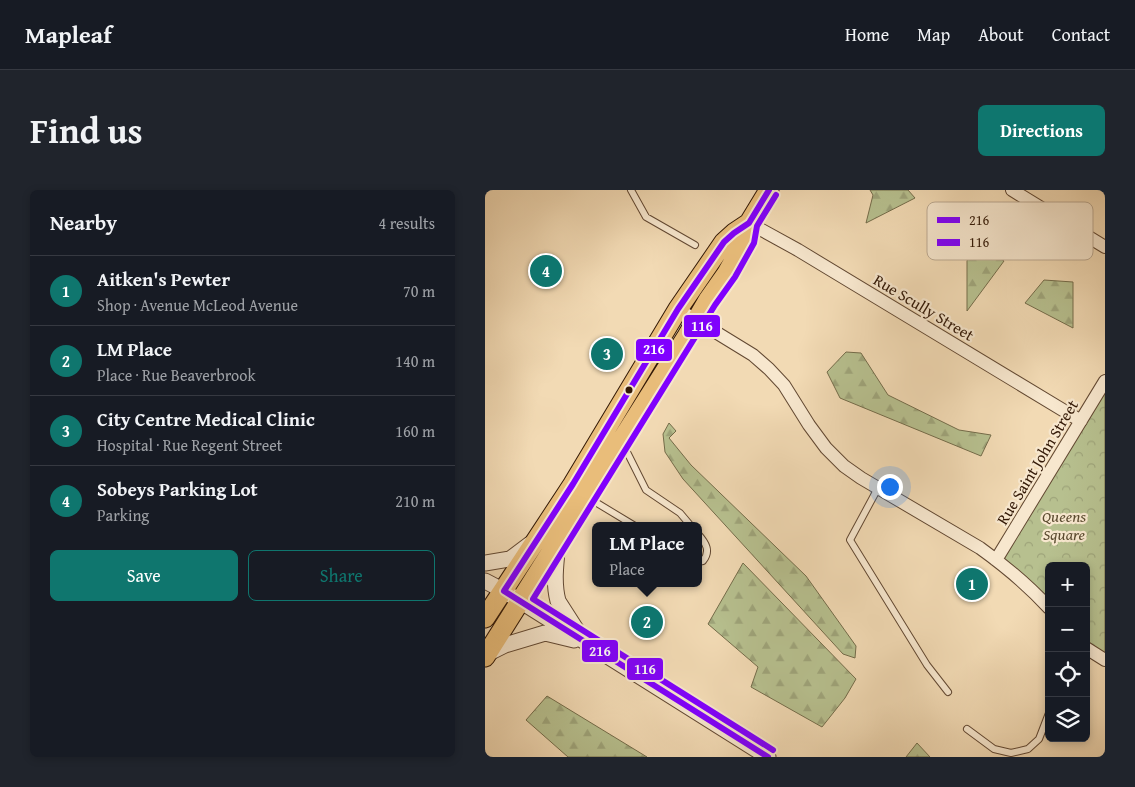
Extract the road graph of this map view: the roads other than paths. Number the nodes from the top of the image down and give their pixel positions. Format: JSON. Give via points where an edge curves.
{"nodes":[{"id":1,"x":631,"y":190,"type":"edge"},
{"id":2,"x":769,"y":190,"type":"edge"},
{"id":3,"x":1012,"y":190,"type":"edge"},
{"id":4,"x":1032,"y":202,"type":"edge"},
{"id":5,"x":749,"y":223,"type":"junction"},
{"id":6,"x":1093,"y":239,"type":"edge"},
{"id":7,"x":695,"y":245,"type":"dead end"},
{"id":8,"x":1105,"y":246,"type":"edge"},
{"id":9,"x":679,"y":309,"type":"junction"},
{"id":10,"x":696,"y":321,"type":"junction"},
{"id":11,"x":1105,"y":380,"type":"edge"},
{"id":12,"x":1081,"y":421,"type":"junction"},
{"id":13,"x":620,"y":442,"type":"junction"},
{"id":14,"x":877,"y":488,"type":"junction"},
{"id":15,"x":586,"y":496,"type":"junction"},
{"id":16,"x":628,"y":522,"type":"edge"},
{"id":17,"x":687,"y":522,"type":"edge"},
{"id":18,"x":539,"y":537,"type":"junction"},
{"id":19,"x":702,"y":540,"type":"edge"},
{"id":20,"x":558,"y":543,"type":"junction"},
{"id":21,"x":996,"y":560,"type":"junction"},
{"id":22,"x":702,"y":561,"type":"edge"},
{"id":23,"x":485,"y":563,"type":"edge"},
{"id":24,"x":485,"y":581,"type":"edge"},
{"id":25,"x":504,"y":591,"type":"junction"},
{"id":26,"x":521,"y":602,"type":"junction"},
{"id":27,"x":1048,"y":607,"type":"edge"},
{"id":28,"x":485,"y":618,"type":"edge"},
{"id":29,"x":583,"y":641,"type":"junction"},
{"id":30,"x":1089,"y":652,"type":"edge"},
{"id":31,"x":486,"y":656,"type":"edge"},
{"id":32,"x":1105,"y":660,"type":"edge"},
{"id":33,"x":948,"y":692,"type":"dead end"},
{"id":34,"x":1045,"y":723,"type":"edge"},
{"id":35,"x":967,"y":728,"type":"dead end"},
{"id":36,"x":768,"y":757,"type":"edge"}],
"edges":[{"from":1,"to":7,"type":"lane","via":[[646,217]]},
{"from":2,"to":5,"type":"main road"},
{"from":3,"to":4,"type":"street"},
{"from":5,"to":9,"type":"main road","via":[[724,242]]},
{"from":5,"to":10,"type":"main road","via":[[745,239]]},
{"from":5,"to":12,"type":"street","name":"Rue Scully Street"},
{"from":6,"to":8,"type":"street"},
{"from":9,"to":10,"type":"street"},
{"from":9,"to":18,"type":"main road"},
{"from":10,"to":13,"type":"main road"},
{"from":10,"to":14,"type":"street","via":[[753,355],[769,369],[784,385],[826,448],[844,466]]},
{"from":11,"to":12,"type":"street","name":"Rue Saint John Street"},
{"from":12,"to":21,"type":"street","name":"Rue Saint John Street"},
{"from":13,"to":15,"type":"main road"},
{"from":13,"to":17,"type":"lane","via":[[646,490]]},
{"from":14,"to":21,"type":"street","via":[[981,548]]},
{"from":14,"to":33,"type":"lane","via":[[850,540],[927,665]]},
{"from":15,"to":16,"type":"lane"},
{"from":15,"to":20,"type":"main road"},
{"from":18,"to":23,"type":"street","via":[[511,559]]},
{"from":18,"to":25,"type":"main road"},
{"from":19,"to":22,"type":"lane","via":[[708,550]]},
{"from":20,"to":26,"type":"main road"},
{"from":20,"to":29,"type":"street","via":[[556,594]]},
{"from":21,"to":27,"type":"street"},
{"from":24,"to":25,"type":"street"},
{"from":25,"to":26,"type":"street"},
{"from":25,"to":28,"type":"main road"},
{"from":26,"to":29,"type":"street"},
{"from":26,"to":31,"type":"main road"},
{"from":29,"to":31,"type":"street","via":[[545,634],[505,645]]},
{"from":29,"to":36,"type":"street"},
{"from":30,"to":32,"type":"street"},
{"from":34,"to":35,"type":"lane","via":[[1039,739],[1028,749],[1011,753],[993,749]]}]}
